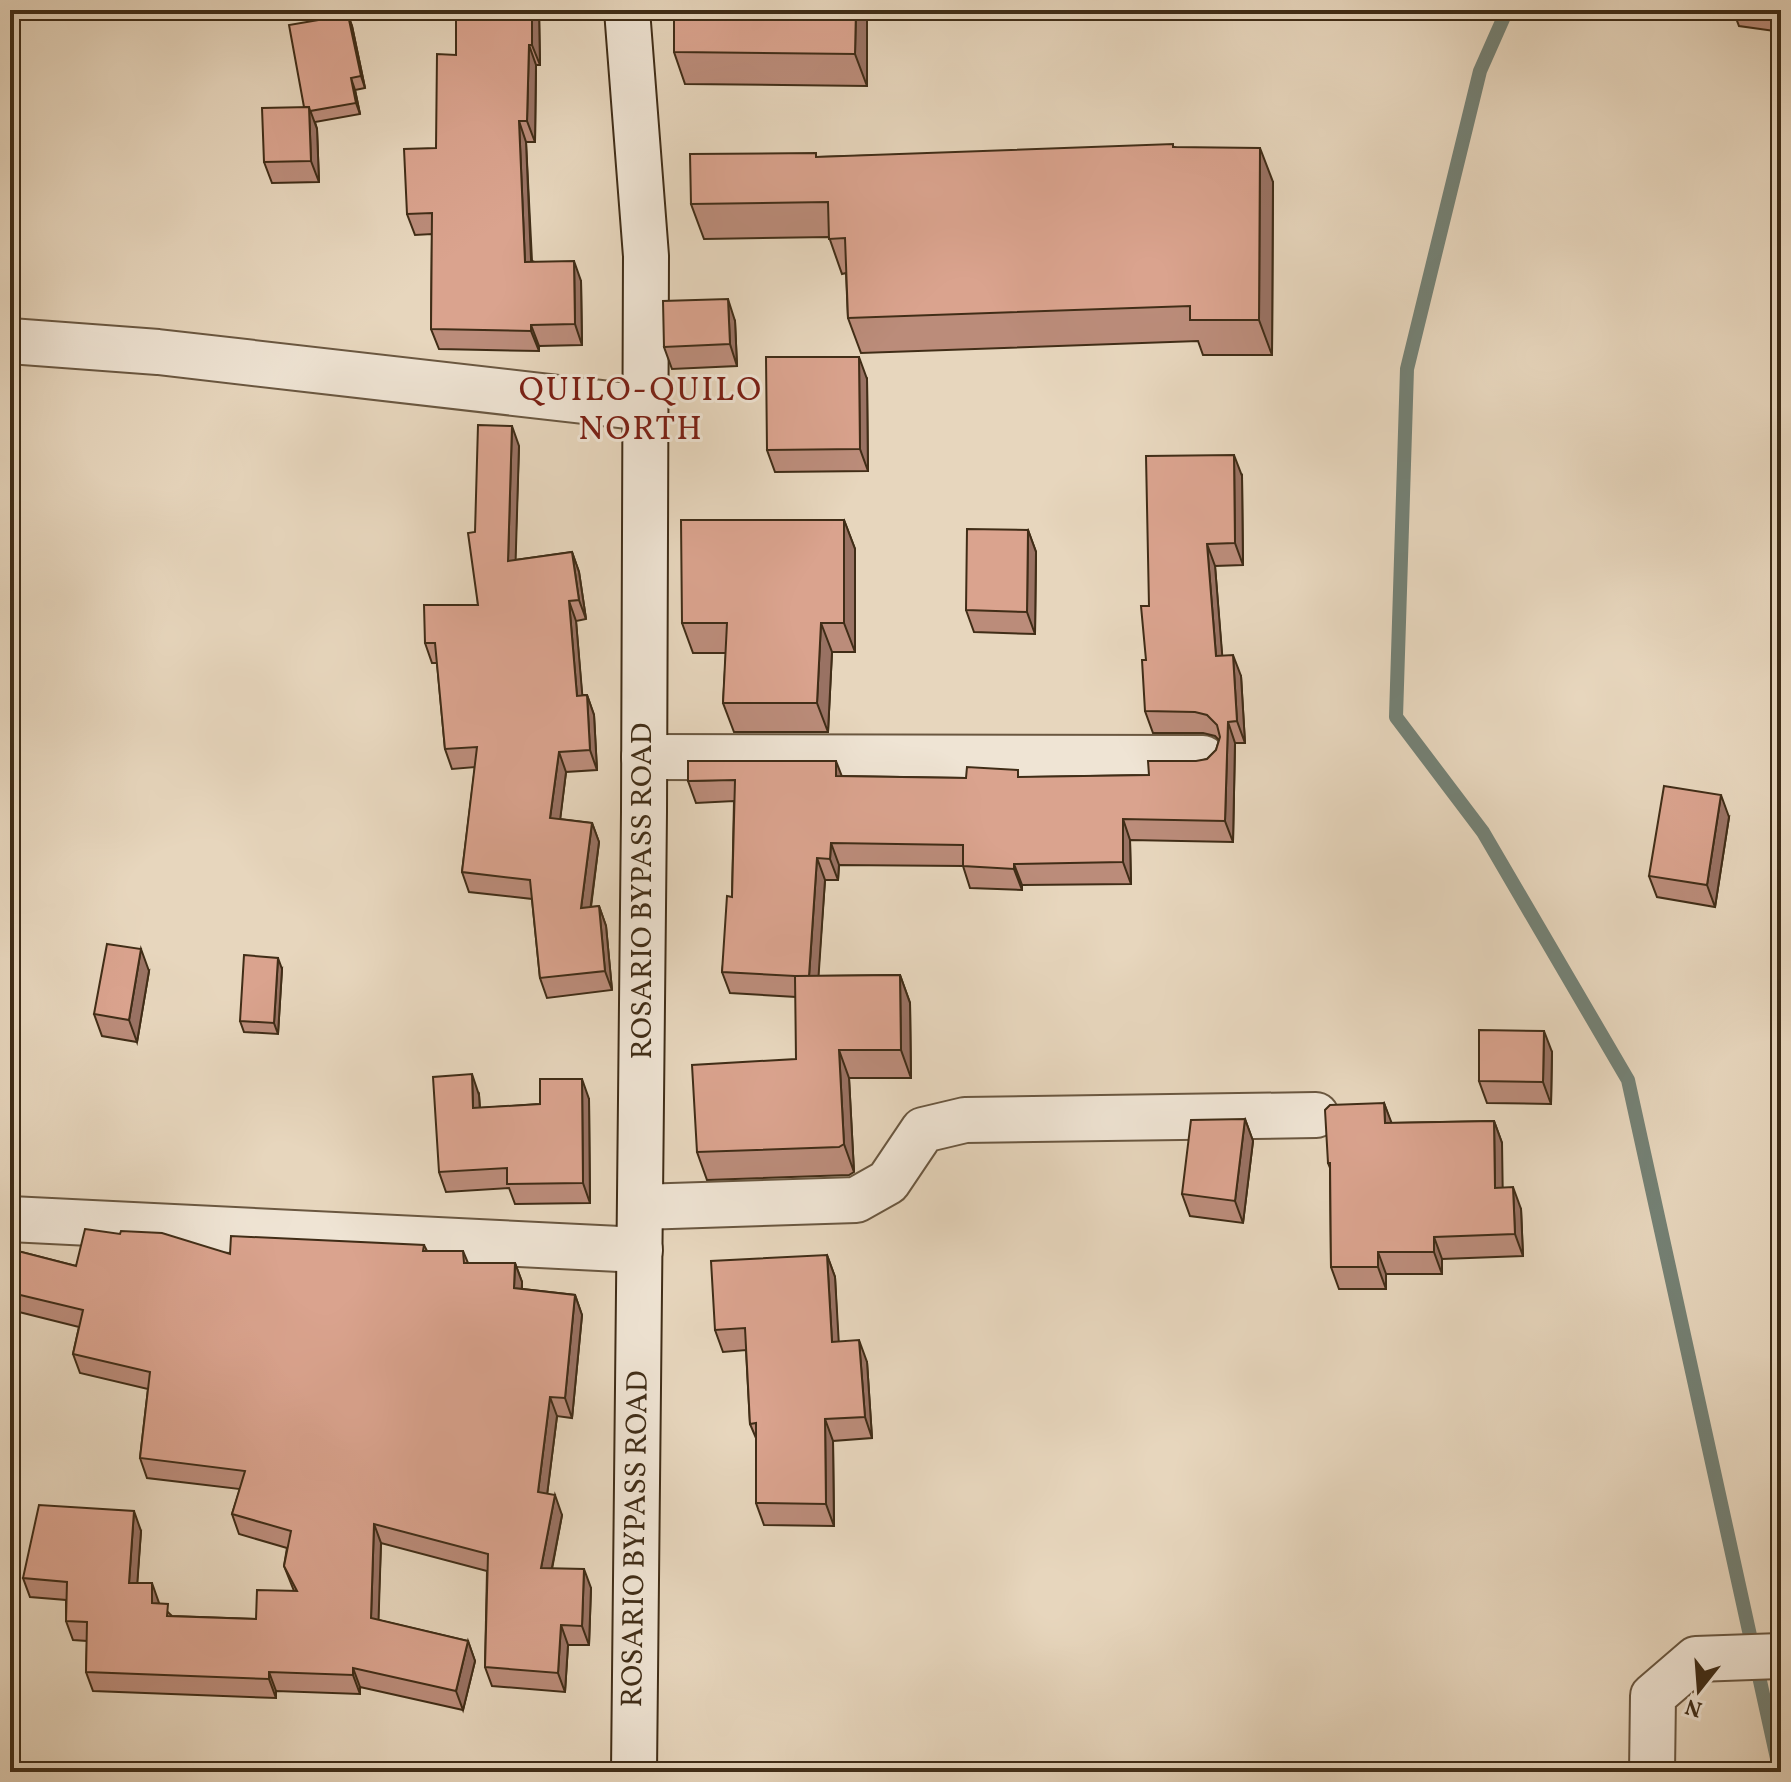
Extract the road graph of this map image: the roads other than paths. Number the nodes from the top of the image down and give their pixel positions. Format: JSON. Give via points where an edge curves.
{"nodes":[{"id":1,"x":627,"y":10,"type":"edge"},
{"id":2,"x":10,"y":341,"type":"edge"},
{"id":3,"x":645,"y":408,"type":"junction"},
{"id":4,"x":644,"y":757,"type":"junction"},
{"id":5,"x":1203,"y":758,"type":"edge"},
{"id":6,"x":1316,"y":1115,"type":"dead end"},
{"id":7,"x":640,"y":1207,"type":"junction"},
{"id":8,"x":10,"y":1219,"type":"edge"},
{"id":9,"x":640,"y":1250,"type":"junction"},
{"id":10,"x":1781,"y":1656,"type":"edge"},
{"id":11,"x":634,"y":1772,"type":"edge"},
{"id":12,"x":1652,"y":1772,"type":"edge"}],
"edges":[{"from":1,"to":3,"type":"street","name":"ROSARIO BYPASS ROAD","via":[[646,256]]},
{"from":2,"to":3,"type":"street","via":[[158,352]]},
{"from":3,"to":4,"type":"street","name":"ROSARIO BYPASS ROAD"},
{"from":4,"to":5,"type":"street"},
{"from":4,"to":7,"type":"street","name":"ROSARIO BYPASS ROAD"},
{"from":6,"to":7,"type":"street","via":[[965,1120],[923,1130],[888,1182],[856,1200]]},
{"from":7,"to":9,"type":"street","name":"ROSARIO BYPASS ROAD"},
{"from":8,"to":9,"type":"street"},
{"from":9,"to":11,"type":"street","name":"ROSARIO BYPASS ROAD"},
{"from":10,"to":12,"type":"street","via":[[1696,1659],[1653,1696]]}]}
